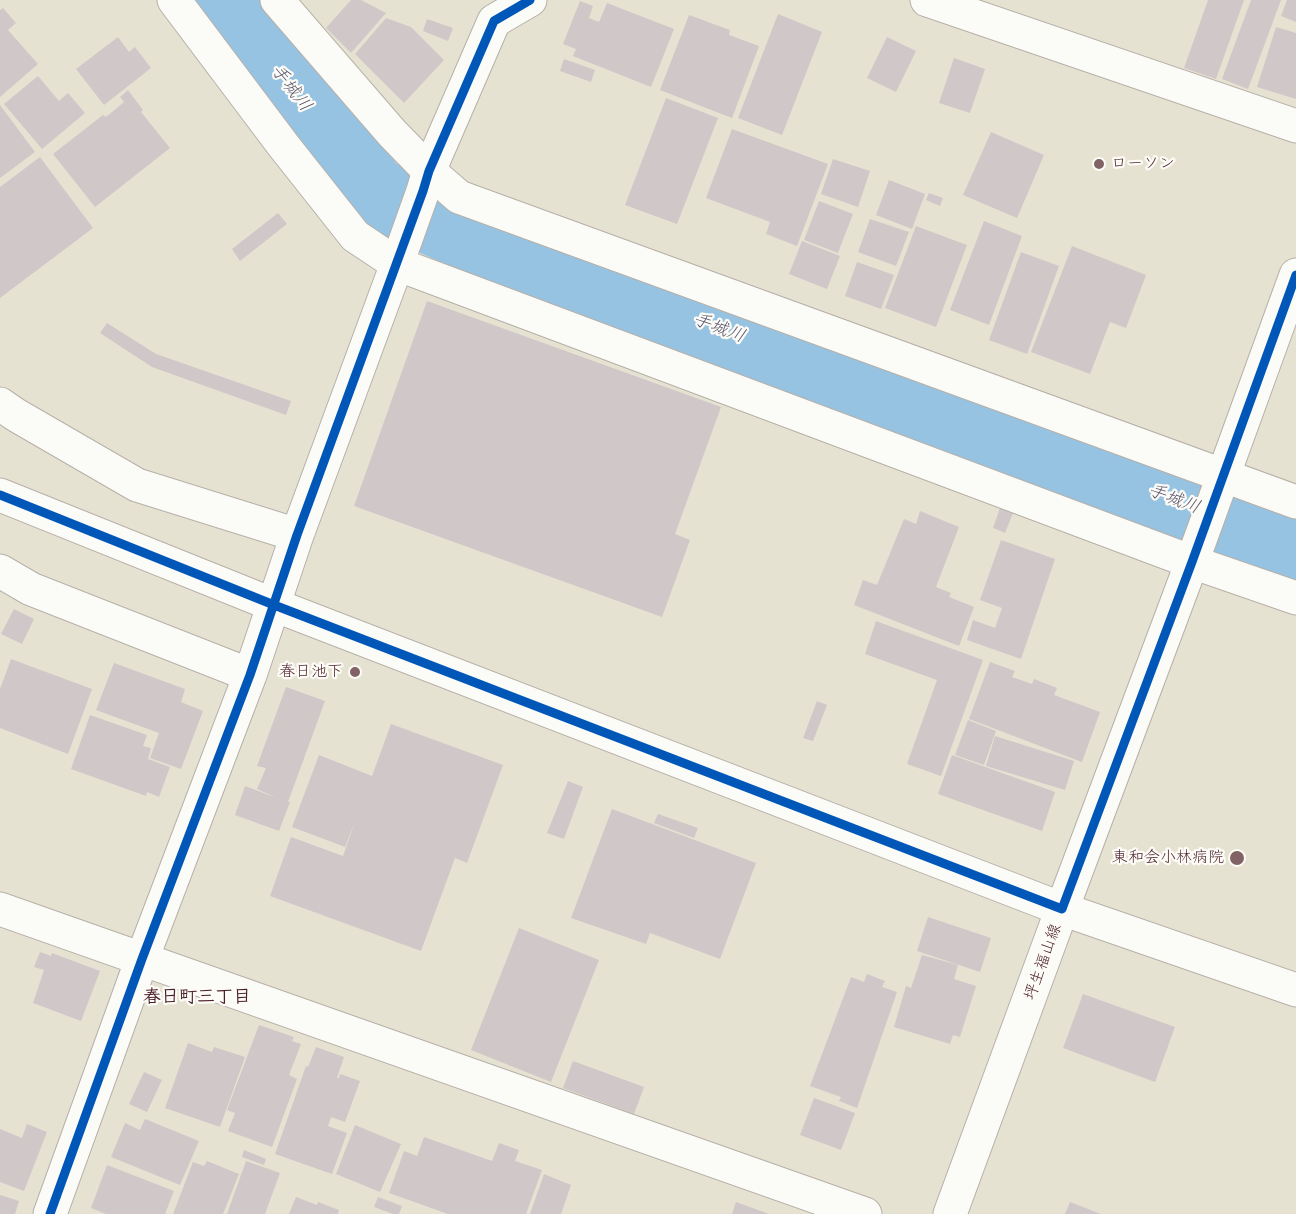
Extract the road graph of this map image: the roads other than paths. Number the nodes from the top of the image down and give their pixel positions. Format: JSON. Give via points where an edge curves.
{"nodes":[{"id":1,"x":174,"y":0,"type":"edge"},
{"id":2,"x":277,"y":0,"type":"edge"},
{"id":3,"x":530,"y":0,"type":"edge"},
{"id":4,"x":927,"y":0,"type":"edge"},
{"id":5,"x":1296,"y":126,"type":"edge"},
{"id":6,"x":426,"y":181,"type":"junction"},
{"id":7,"x":400,"y":256,"type":"junction"},
{"id":8,"x":1296,"y":275,"type":"edge"},
{"id":9,"x":0,"y":404,"type":"edge"},
{"id":10,"x":1220,"y":483,"type":"junction"},
{"id":11,"x":0,"y":495,"type":"edge"},
{"id":12,"x":1296,"y":502,"type":"edge"},
{"id":13,"x":297,"y":535,"type":"junction"},
{"id":14,"x":1195,"y":553,"type":"junction"},
{"id":15,"x":0,"y":571,"type":"edge"},
{"id":16,"x":1296,"y":598,"type":"edge"},
{"id":17,"x":274,"y":605,"type":"junction"},
{"id":18,"x":250,"y":675,"type":"junction"},
{"id":19,"x":0,"y":909,"type":"edge"},
{"id":20,"x":1062,"y":909,"type":"junction"},
{"id":21,"x":142,"y":959,"type":"junction"},
{"id":22,"x":1296,"y":990,"type":"edge"},
{"id":23,"x":50,"y":1214,"type":"edge"},
{"id":24,"x":865,"y":1214,"type":"edge"},
{"id":25,"x":950,"y":1214,"type":"edge"}],
"edges":[{"from":1,"to":7,"type":"street","via":[[355,237]]},
{"from":2,"to":6,"type":"street","via":[[392,133]]},
{"from":3,"to":6,"type":"street","via":[[494,21]]},
{"from":4,"to":5,"type":"street"},
{"from":6,"to":7,"type":"street"},
{"from":6,"to":10,"type":"street","via":[[459,197]]},
{"from":7,"to":13,"type":"street"},
{"from":7,"to":14,"type":"street"},
{"from":8,"to":10,"type":"street"},
{"from":9,"to":13,"type":"street","via":[[137,485]]},
{"from":10,"to":12,"type":"street"},
{"from":10,"to":14,"type":"street"},
{"from":11,"to":17,"type":"street"},
{"from":13,"to":17,"type":"street"},
{"from":14,"to":16,"type":"street"},
{"from":14,"to":20,"type":"street"},
{"from":15,"to":18,"type":"street","via":[[31,588]]},
{"from":17,"to":18,"type":"street"},
{"from":17,"to":20,"type":"street"},
{"from":18,"to":21,"type":"street"},
{"from":19,"to":21,"type":"street"},
{"from":20,"to":22,"type":"street","name":"坪生福山線"},
{"from":20,"to":25,"type":"street","name":"坪生福山線"},
{"from":21,"to":23,"type":"street"},
{"from":21,"to":24,"type":"street"}]}
